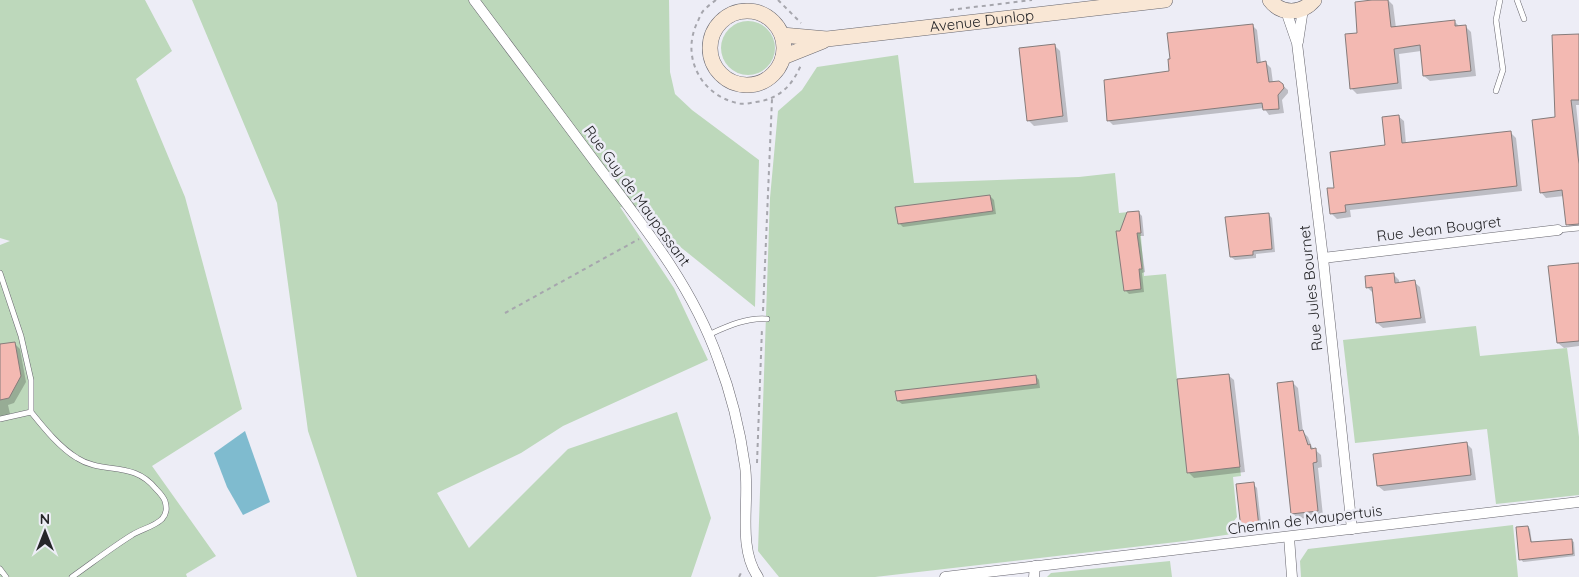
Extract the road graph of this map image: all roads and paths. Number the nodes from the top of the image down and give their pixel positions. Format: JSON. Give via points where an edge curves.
{"nodes":[{"id":1,"x":474,"y":0,"type":"edge"},
{"id":2,"x":716,"y":0,"type":"edge"},
{"id":3,"x":778,"y":0,"type":"edge"},
{"id":4,"x":1165,"y":0,"type":"edge"},
{"id":5,"x":1270,"y":0,"type":"edge"},
{"id":6,"x":1500,"y":0,"type":"edge"},
{"id":7,"x":1517,"y":0,"type":"edge"},
{"id":8,"x":1308,"y":4,"type":"edge"},
{"id":9,"x":737,"y":6,"type":"edge"},
{"id":10,"x":758,"y":6,"type":"edge"},
{"id":11,"x":1286,"y":11,"type":"junction"},
{"id":12,"x":1524,"y":18,"type":"dead end"},
{"id":13,"x":804,"y":27,"type":"dead end"},
{"id":14,"x":782,"y":36,"type":"junction"},
{"id":15,"x":827,"y":39,"type":"junction"},
{"id":16,"x":1298,"y":43,"type":"junction"},
{"id":17,"x":783,"y":57,"type":"junction"},
{"id":18,"x":1496,"y":91,"type":"dead end"},
{"id":19,"x":772,"y":99,"type":"dead end"},
{"id":20,"x":1579,"y":228,"type":"edge"},
{"id":21,"x":1558,"y":230,"type":"joint"},
{"id":22,"x":649,"y":234,"type":"junction"},
{"id":23,"x":1323,"y":258,"type":"junction"},
{"id":24,"x":0,"y":273,"type":"edge"},
{"id":25,"x":505,"y":313,"type":"dead end"},
{"id":26,"x":767,"y":319,"type":"dead end"},
{"id":27,"x":708,"y":335,"type":"junction"},
{"id":28,"x":31,"y":412,"type":"junction"},
{"id":29,"x":0,"y":419,"type":"edge"},
{"id":30,"x":1579,"y":502,"type":"edge"},
{"id":31,"x":1352,"y":529,"type":"junction"},
{"id":32,"x":1289,"y":536,"type":"junction"},
{"id":33,"x":0,"y":568,"type":"edge"},
{"id":34,"x":1034,"y":572,"type":"edge"},
{"id":35,"x":6,"y":577,"type":"edge"},
{"id":36,"x":72,"y":577,"type":"edge"},
{"id":37,"x":758,"y":577,"type":"edge"},
{"id":38,"x":946,"y":577,"type":"edge"},
{"id":39,"x":1292,"y":577,"type":"edge"}],
"edges":[{"from":1,"to":22,"type":"street","name":"Rue Guy de Maupassant"},
{"from":2,"to":19,"type":"path","via":[[703,11],[692,35],[691,58],[697,73],[709,88],[739,104]]},
{"from":3,"to":13,"type":"path"},
{"from":4,"to":15,"type":"street","name":"Avenue Dunlop"},
{"from":5,"to":11,"type":"street"},
{"from":6,"to":18,"type":"lane","via":[[1496,20],[1503,70]]},
{"from":7,"to":12,"type":"lane"},
{"from":8,"to":11,"type":"street","via":[[1295,11]]},
{"from":8,"to":16,"type":"street","name":"Rue Jules Bournet"},
{"from":9,"to":10,"type":"street","via":[[751,12]]},
{"from":9,"to":17,"type":"street","via":[[716,28],[711,40],[714,65],[722,75],[732,82],[758,84],[769,78]]},
{"from":10,"to":14,"type":"street"},
{"from":11,"to":16,"type":"street","name":"Rue Jules Bournet"},
{"from":14,"to":15,"type":"street","name":"Avenue Dunlop"},
{"from":14,"to":17,"type":"street"},
{"from":15,"to":17,"type":"street","name":"Avenue Dunlop"},
{"from":16,"to":23,"type":"street","name":"Rue Jules Bournet"},
{"from":20,"to":21,"type":"lane"},
{"from":21,"to":23,"type":"street","name":"Rue Jean Bougret"},
{"from":22,"to":25,"type":"path"},
{"from":22,"to":27,"type":"street","name":"Rue Guy de Maupassant","via":[[694,304]]},
{"from":23,"to":31,"type":"street","name":"Rue Jules Bournet"},
{"from":24,"to":28,"type":"lane","via":[[31,380]]},
{"from":26,"to":27,"type":"lane","via":[[754,319]]},
{"from":27,"to":37,"type":"street","name":"Rue Guy de Maupassant","via":[[738,426],[746,467],[749,556]]},
{"from":28,"to":29,"type":"lane"},
{"from":28,"to":36,"type":"lane","via":[[77,459],[138,473],[149,480],[166,506],[166,512],[155,524],[133,534]]},
{"from":30,"to":31,"type":"street","name":"Chemin de Maupertuis"},
{"from":31,"to":32,"type":"street","name":"Chemin de Maupertuis"},
{"from":32,"to":34,"type":"street","name":"Chemin de Maupertuis"},
{"from":32,"to":39,"type":"street"},
{"from":33,"to":35,"type":"lane"},
{"from":34,"to":38,"type":"street","name":"Chemin de Maupertuis"}]}
